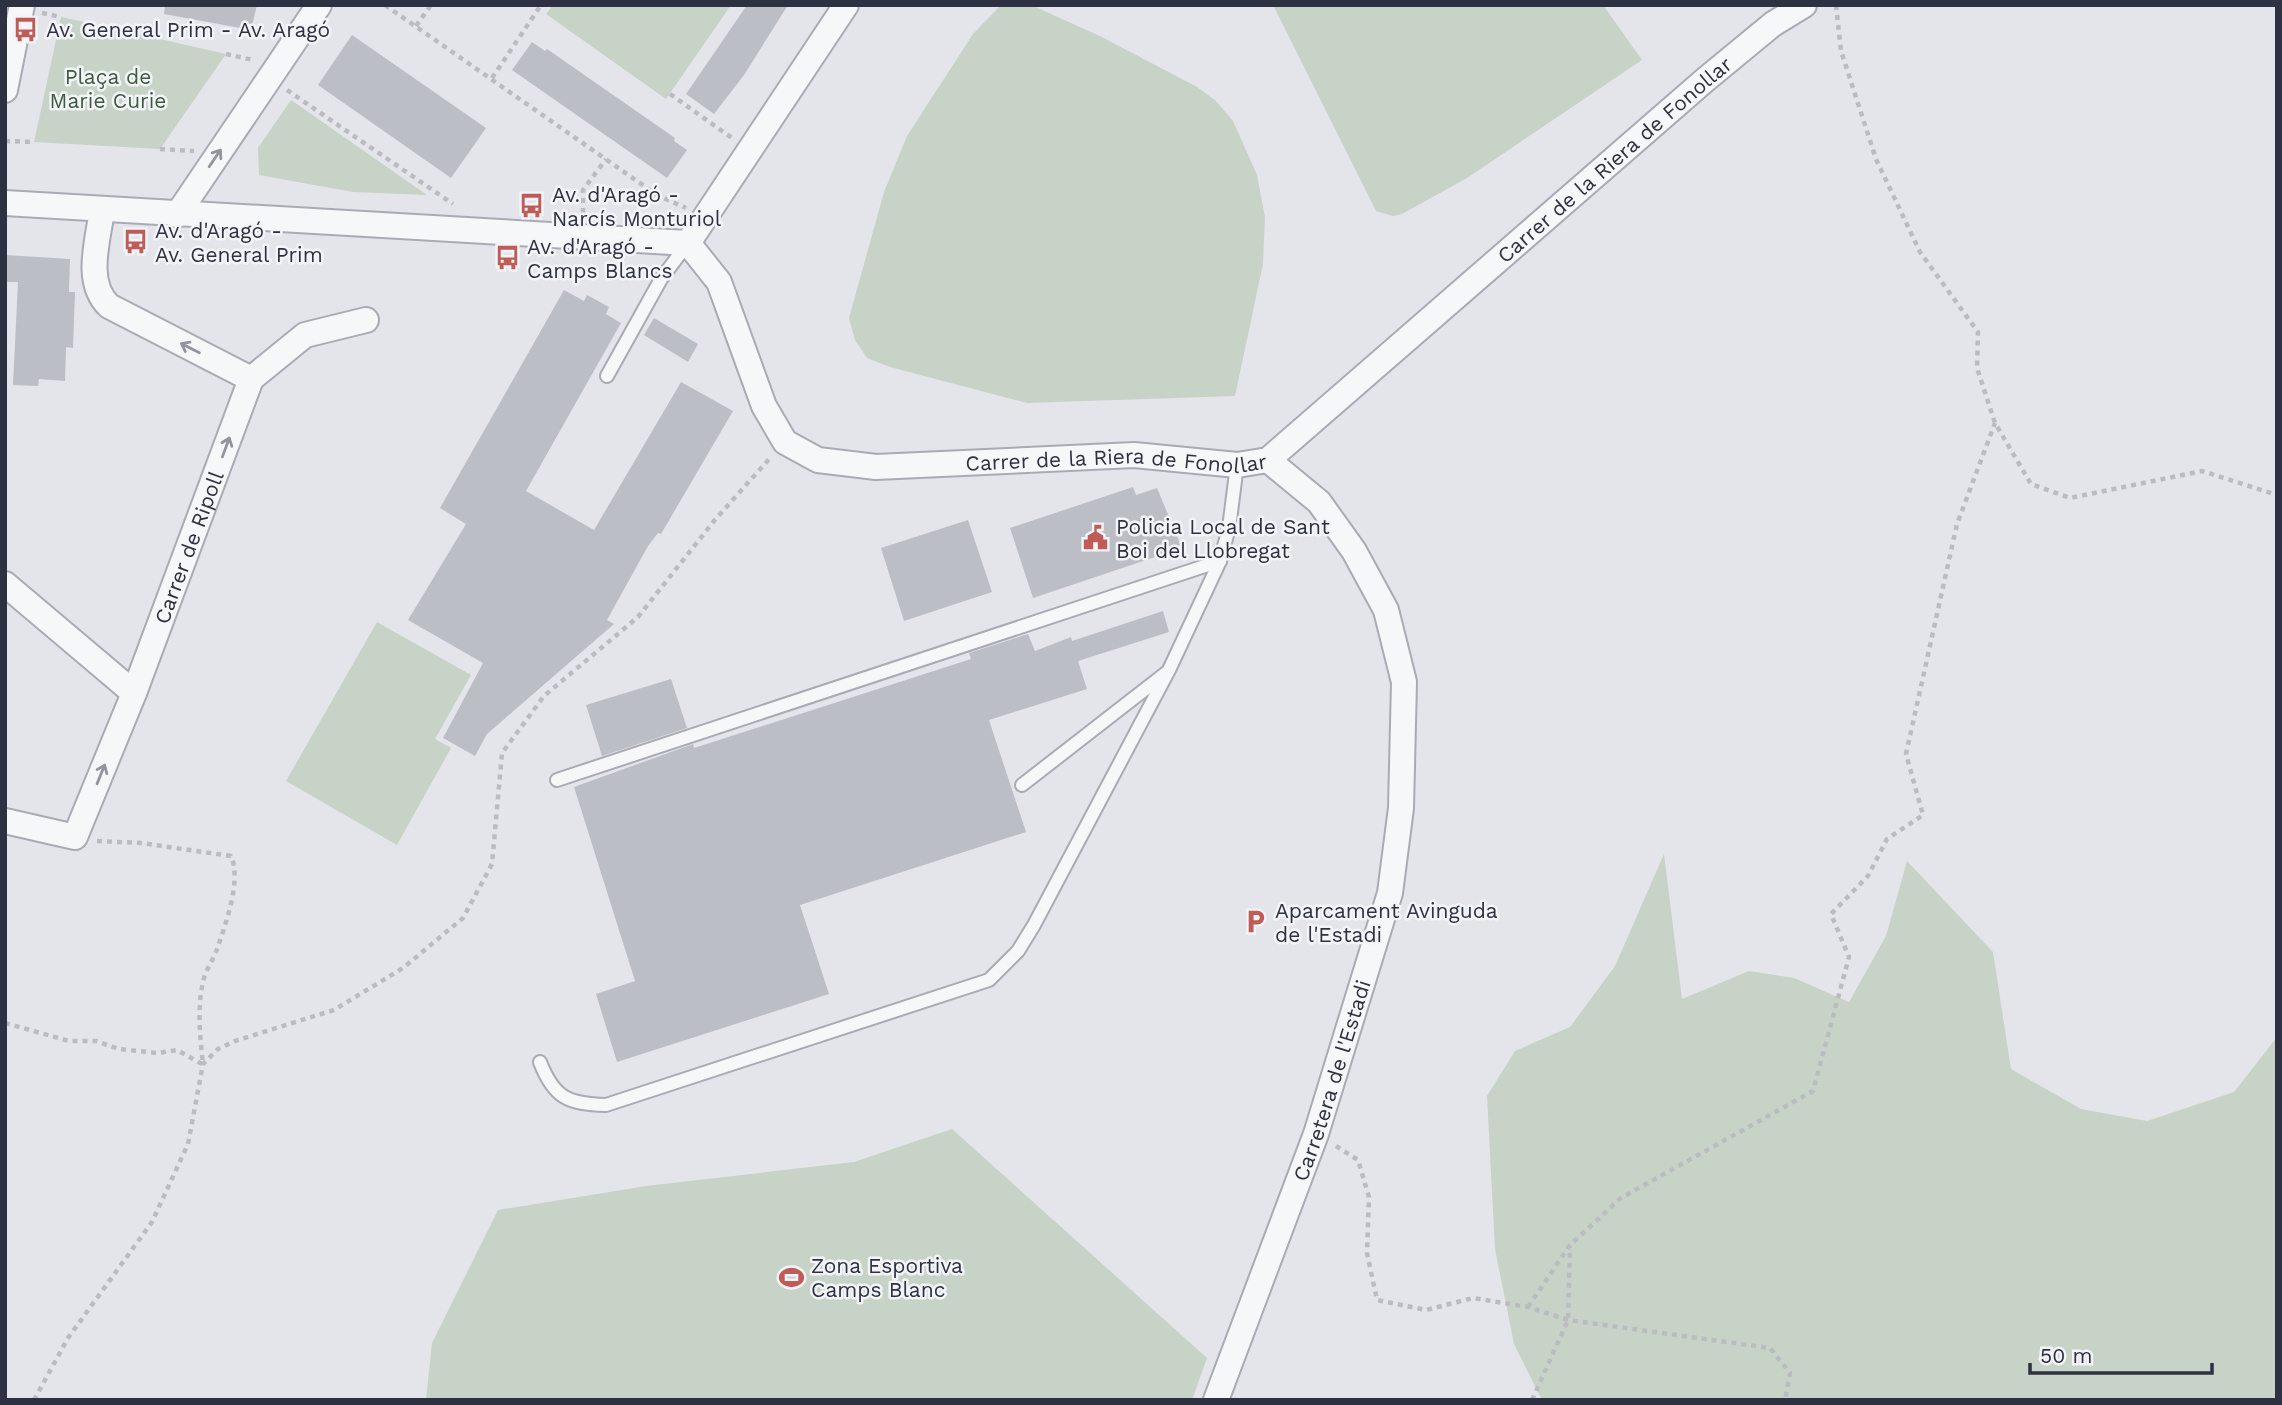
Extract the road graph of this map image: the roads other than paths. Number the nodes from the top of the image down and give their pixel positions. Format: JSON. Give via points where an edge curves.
{"nodes":[{"id":1,"x":22,"y":5,"type":"edge"},
{"id":2,"x":319,"y":5,"type":"edge"},
{"id":3,"x":846,"y":5,"type":"edge"},
{"id":4,"x":1804,"y":5,"type":"edge"},
{"id":5,"x":5,"y":90,"type":"edge"},
{"id":6,"x":5,"y":203,"type":"edge"},
{"id":7,"x":102,"y":210,"type":"junction"},
{"id":8,"x":177,"y":215,"type":"junction"},
{"id":9,"x":688,"y":243,"type":"junction"},
{"id":10,"x":366,"y":320,"type":"dead end"},
{"id":11,"x":607,"y":376,"type":"dead end"},
{"id":12,"x":251,"y":379,"type":"junction"},
{"id":13,"x":1268,"y":460,"type":"junction"},
{"id":14,"x":1237,"y":464,"type":"junction"},
{"id":15,"x":1220,"y":561,"type":"junction"},
{"id":16,"x":5,"y":584,"type":"edge"},
{"id":17,"x":1169,"y":670,"type":"junction"},
{"id":18,"x":134,"y":693,"type":"junction"},
{"id":19,"x":557,"y":780,"type":"dead end"},
{"id":20,"x":1023,"y":785,"type":"dead end"},
{"id":21,"x":5,"y":821,"type":"edge"},
{"id":22,"x":540,"y":1062,"type":"dead end"},
{"id":23,"x":1216,"y":1400,"type":"edge"}],
"edges":[{"from":1,"to":5,"type":"street"},
{"from":8,"to":2,"type":"street","one_way":true},
{"from":3,"to":9,"type":"street"},
{"from":4,"to":13,"type":"street","name":"Carrer de la Riera de Fonollar","via":[[1773,24],[1705,80]]},
{"from":6,"to":7,"type":"street"},
{"from":7,"to":8,"type":"street"},
{"from":12,"to":7,"type":"street","one_way":true,"via":[[102,300],[95,286]]},
{"from":8,"to":9,"type":"street"},
{"from":9,"to":11,"type":"lane"},
{"from":9,"to":14,"type":"street","name":"Carrer de la Riera de Fonollar","via":[[719,282],[764,406],[785,442],[818,460],[876,467],[1134,455]]},
{"from":10,"to":12,"type":"street","via":[[305,335]]},
{"from":18,"to":12,"type":"street","name":"Carrer de Ripoll","one_way":true},
{"from":13,"to":14,"type":"street","name":"Carrer de la Riera de Fonollar"},
{"from":13,"to":23,"type":"street","name":"Carretera de l'Estadi","via":[[1319,502],[1354,551],[1386,610],[1404,682],[1401,808],[1390,893],[1317,1134]]},
{"from":14,"to":15,"type":"lane"},
{"from":15,"to":17,"type":"lane"},
{"from":15,"to":19,"type":"lane"},
{"from":16,"to":18,"type":"street"},
{"from":17,"to":20,"type":"lane"},
{"from":17,"to":22,"type":"lane","via":[[1034,925],[1018,951],[989,980],[606,1105],[566,1099],[552,1089]]},
{"from":21,"to":18,"type":"street","name":"Carrer de Ripoll","one_way":true,"via":[[75,837]]}]}
